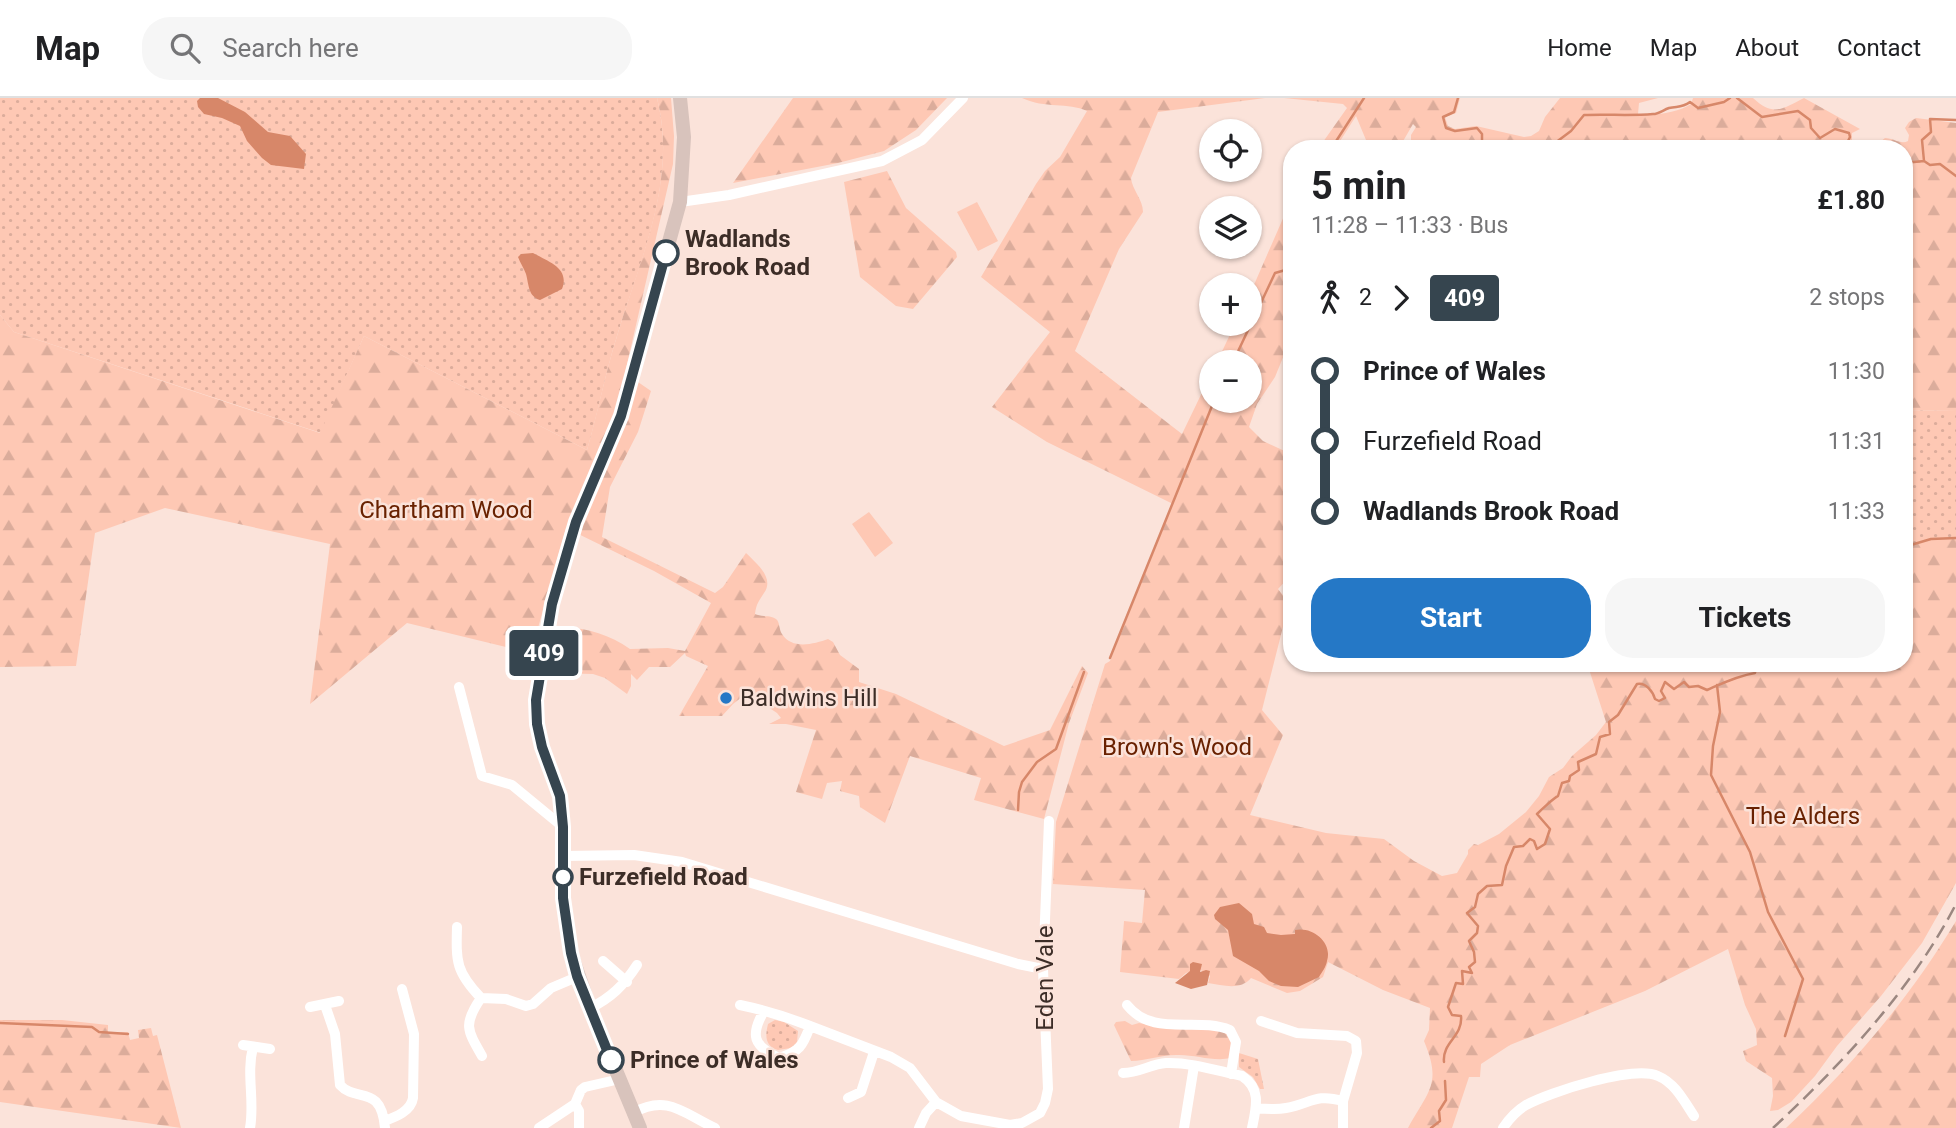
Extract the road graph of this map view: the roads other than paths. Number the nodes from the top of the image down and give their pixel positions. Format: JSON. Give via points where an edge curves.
{"nodes":[{"id":1,"x":680,"y":98,"type":"edge"},
{"id":2,"x":962,"y":98,"type":"edge"},
{"id":3,"x":680,"y":202,"type":"junction"},
{"id":4,"x":459,"y":687,"type":"dead end"},
{"id":5,"x":1049,"y":821,"type":"dead end"},
{"id":6,"x":563,"y":827,"type":"junction"},
{"id":7,"x":563,"y":856,"type":"junction"},
{"id":8,"x":457,"y":927,"type":"dead end"},
{"id":9,"x":603,"y":961,"type":"dead end"},
{"id":10,"x":637,"y":965,"type":"dead end"},
{"id":11,"x":1043,"y":969,"type":"junction"},
{"id":12,"x":577,"y":976,"type":"junction"},
{"id":13,"x":626,"y":982,"type":"junction"},
{"id":14,"x":402,"y":989,"type":"dead end"},
{"id":15,"x":481,"y":999,"type":"junction"},
{"id":16,"x":339,"y":1001,"type":"dead end"},
{"id":17,"x":325,"y":1004,"type":"junction"},
{"id":18,"x":740,"y":1004,"type":"dead end"},
{"id":19,"x":1127,"y":1005,"type":"dead end"},
{"id":20,"x":310,"y":1007,"type":"dead end"},
{"id":21,"x":590,"y":1009,"type":"junction"},
{"id":22,"x":764,"y":1011,"type":"junction"},
{"id":23,"x":1261,"y":1021,"type":"dead end"},
{"id":24,"x":810,"y":1026,"type":"junction"},
{"id":25,"x":270,"y":1049,"type":"dead end"},
{"id":26,"x":874,"y":1052,"type":"junction"},
{"id":27,"x":481,"y":1056,"type":"dead end"},
{"id":28,"x":1194,"y":1066,"type":"junction"},
{"id":29,"x":1123,"y":1073,"type":"dead end"},
{"id":30,"x":1231,"y":1074,"type":"junction"},
{"id":31,"x":620,"y":1079,"type":"junction"},
{"id":32,"x":848,"y":1098,"type":"dead end"},
{"id":33,"x":1343,"y":1101,"type":"junction"},
{"id":34,"x":936,"y":1102,"type":"junction"},
{"id":35,"x":575,"y":1104,"type":"junction"},
{"id":36,"x":1256,"y":1108,"type":"junction"},
{"id":37,"x":633,"y":1113,"type":"junction"},
{"id":38,"x":1689,"y":1114,"type":"dead end"},
{"id":39,"x":1032,"y":1119,"type":"junction"},
{"id":40,"x":384,"y":1124,"type":"edge"},
{"id":41,"x":993,"y":1125,"type":"edge"},
{"id":42,"x":250,"y":1128,"type":"edge"},
{"id":43,"x":539,"y":1128,"type":"edge"},
{"id":44,"x":579,"y":1128,"type":"edge"},
{"id":45,"x":640,"y":1128,"type":"edge"},
{"id":46,"x":715,"y":1128,"type":"edge"},
{"id":47,"x":919,"y":1128,"type":"edge"},
{"id":48,"x":1040,"y":1128,"type":"edge"},
{"id":49,"x":1184,"y":1128,"type":"edge"},
{"id":50,"x":1252,"y":1128,"type":"edge"},
{"id":51,"x":1343,"y":1128,"type":"edge"},
{"id":52,"x":1503,"y":1128,"type":"edge"}],
"edges":[{"from":1,"to":3,"type":"street","via":[[684,137]]},
{"from":2,"to":3,"type":"street","via":[[922,140],[882,161]]},
{"from":3,"to":6,"type":"street","via":[[621,416],[576,522],[552,604],[536,700],[537,724],[560,796]]},
{"from":4,"to":6,"type":"street","via":[[482,776],[512,785]]},
{"from":5,"to":11,"type":"street","name":"Eden Vale"},
{"from":6,"to":7,"type":"street"},
{"from":7,"to":11,"type":"street","via":[[634,855],[682,862]]},
{"from":7,"to":12,"type":"street","via":[[564,916]]},
{"from":8,"to":15,"type":"street","via":[[456,956],[464,981]]},
{"from":9,"to":13,"type":"street"},
{"from":10,"to":13,"type":"street"},
{"from":11,"to":39,"type":"street","name":"Eden Vale","via":[[1048,1089],[1040,1113]]},
{"from":12,"to":15,"type":"street","via":[[526,1006],[506,999]]},
{"from":12,"to":21,"type":"street"},
{"from":13,"to":21,"type":"street"},
{"from":14,"to":40,"type":"street","via":[[414,1034],[413,1098],[412,1105]]},
{"from":15,"to":27,"type":"street","via":[[469,1016],[468,1032]]},
{"from":16,"to":17,"type":"street"},
{"from":17,"to":20,"type":"street"},
{"from":17,"to":40,"type":"street","via":[[335,1034],[340,1085],[374,1100]]},
{"from":18,"to":22,"type":"street"},
{"from":19,"to":30,"type":"street","via":[[1158,1025],[1230,1030],[1236,1042]]},
{"from":21,"to":31,"type":"street"},
{"from":22,"to":24,"type":"street"},
{"from":22,"to":24,"type":"street","via":[[755,1034],[758,1044],[779,1058],[804,1044]]},
{"from":23,"to":33,"type":"street","via":[[1297,1033],[1352,1038],[1357,1053]]},
{"from":24,"to":26,"type":"street"},
{"from":25,"to":42,"type":"street","via":[[248,1046]]},
{"from":26,"to":32,"type":"street","via":[[861,1092]]},
{"from":26,"to":34,"type":"street","via":[[910,1068]]},
{"from":28,"to":29,"type":"street","via":[[1162,1063]]},
{"from":28,"to":30,"type":"street"},
{"from":28,"to":49,"type":"street"},
{"from":30,"to":36,"type":"street","via":[[1250,1081]]},
{"from":31,"to":35,"type":"street","via":[[585,1087]]},
{"from":31,"to":37,"type":"street"},
{"from":33,"to":36,"type":"street","via":[[1316,1097],[1289,1108]]},
{"from":33,"to":51,"type":"street"},
{"from":34,"to":41,"type":"street","via":[[961,1116]]},
{"from":34,"to":47,"type":"street"},
{"from":35,"to":43,"type":"street"},
{"from":35,"to":44,"type":"street"},
{"from":36,"to":50,"type":"street"},
{"from":37,"to":45,"type":"street"},
{"from":37,"to":46,"type":"street","via":[[665,1103]]},
{"from":38,"to":52,"type":"street","via":[[1675,1087],[1659,1077],[1623,1074],[1526,1105]]},
{"from":39,"to":41,"type":"street"},
{"from":39,"to":48,"type":"street"}]}
